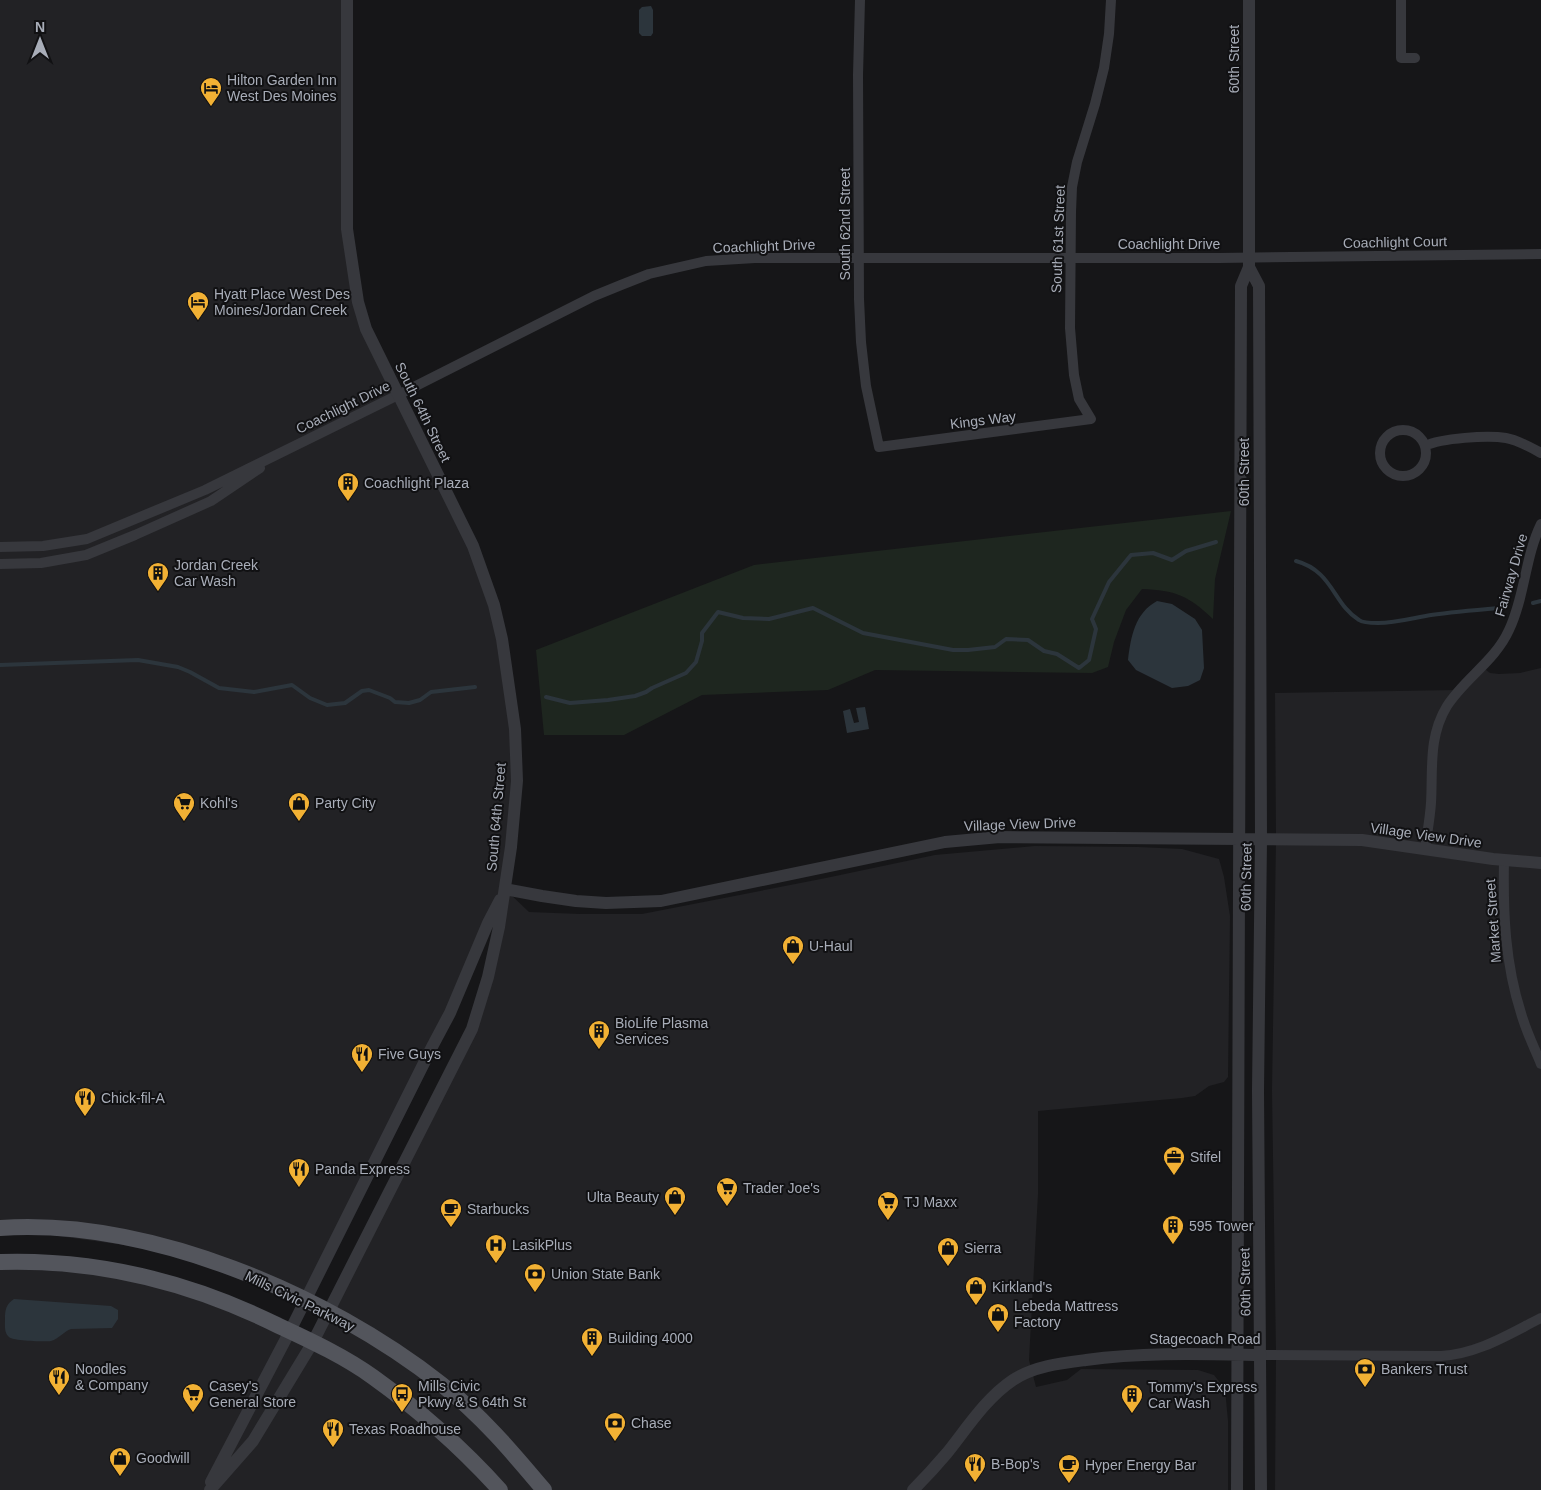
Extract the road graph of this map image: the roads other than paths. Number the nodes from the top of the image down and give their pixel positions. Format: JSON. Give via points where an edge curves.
{"nodes":[{"id":1,"x":347,"y":0,"type":"edge"},
{"id":2,"x":860,"y":0,"type":"edge"},
{"id":3,"x":1111,"y":0,"type":"edge"},
{"id":4,"x":1249,"y":0,"type":"edge"},
{"id":5,"x":1401,"y":0,"type":"edge"},
{"id":6,"x":1415,"y":58,"type":"dead end"},
{"id":7,"x":1541,"y":254,"type":"edge"},
{"id":8,"x":859,"y":258,"type":"junction"},
{"id":9,"x":1070,"y":258,"type":"junction"},
{"id":10,"x":1249,"y":262,"type":"junction"},
{"id":11,"x":398,"y":395,"type":"junction"},
{"id":12,"x":1091,"y":420,"type":"joint"},
{"id":13,"x":1425,"y":446,"type":"junction"},
{"id":14,"x":879,"y":447,"type":"joint"},
{"id":15,"x":290,"y":448,"type":"junction"},
{"id":16,"x":1541,"y":453,"type":"edge"},
{"id":17,"x":1541,"y":524,"type":"edge"},
{"id":18,"x":0,"y":547,"type":"edge"},
{"id":19,"x":0,"y":564,"type":"edge"},
{"id":20,"x":1240,"y":840,"type":"junction"},
{"id":21,"x":1261,"y":840,"type":"junction"},
{"id":22,"x":1425,"y":849,"type":"junction"},
{"id":23,"x":1504,"y":860,"type":"junction"},
{"id":24,"x":1541,"y":864,"type":"edge"},
{"id":25,"x":505,"y":888,"type":"junction"},
{"id":26,"x":1541,"y":1064,"type":"edge"},
{"id":27,"x":0,"y":1228,"type":"edge"},
{"id":28,"x":0,"y":1262,"type":"edge"},
{"id":29,"x":305,"y":1300,"type":"junction"},
{"id":30,"x":328,"y":1312,"type":"junction"},
{"id":31,"x":1541,"y":1318,"type":"edge"},
{"id":32,"x":290,"y":1331,"type":"junction"},
{"id":33,"x":313,"y":1342,"type":"junction"},
{"id":34,"x":1238,"y":1354,"type":"junction"},
{"id":35,"x":1261,"y":1354,"type":"junction"},
{"id":36,"x":208,"y":1490,"type":"edge"},
{"id":37,"x":500,"y":1490,"type":"edge"},
{"id":38,"x":544,"y":1490,"type":"edge"},
{"id":39,"x":914,"y":1490,"type":"edge"},
{"id":40,"x":1237,"y":1490,"type":"edge"},
{"id":41,"x":1261,"y":1490,"type":"edge"}],
"edges":[{"from":1,"to":11,"type":"street","name":"South 64th Street","via":[[347,229],[352,273],[366,329]]},
{"from":2,"to":8,"type":"street","name":"South 62nd Street"},
{"from":3,"to":9,"type":"street","name":"South 61st Street","via":[[1104,68],[1072,187]]},
{"from":4,"to":10,"type":"street","name":"60th Street"},
{"from":5,"to":6,"type":"street","via":[[1401,58]]},
{"from":7,"to":10,"type":"street","name":"Coachlight Court"},
{"from":8,"to":9,"type":"street","name":"Coachlight Drive"},
{"from":8,"to":11,"type":"street","name":"Coachlight Drive","via":[[754,258],[716,261],[649,274],[594,296]]},
{"from":8,"to":14,"type":"street","name":"South 62nd Street","via":[[861,342],[866,386]]},
{"from":9,"to":10,"type":"street","name":"Coachlight Drive"},
{"from":9,"to":12,"type":"street","name":"South 61st Street","via":[[1074,375],[1080,399]]},
{"from":10,"to":20,"type":"street","name":"60th Street","via":[[1240,286]]},
{"from":10,"to":21,"type":"street","name":"60th Street","via":[[1259,286]]},
{"from":11,"to":15,"type":"street","name":"Coachlight Drive"},
{"from":11,"to":25,"type":"street","name":"South 64th Street","via":[[474,546],[502,639],[515,729],[517,781]]},
{"from":12,"to":14,"type":"street","name":"Kings Way"},
{"from":13,"to":13,"type":"street","via":[[1417,434],[1410,431],[1391,433],[1380,446],[1380,462],[1394,476],[1412,475],[1424,464]]},
{"from":13,"to":16,"type":"street","via":[[1435,441],[1506,438]]},
{"from":15,"to":18,"type":"street","name":"Coachlight Drive","via":[[205,490],[87,539],[43,546]]},
{"from":15,"to":19,"type":"street","name":"Coachlight Drive","via":[[211,501],[86,555],[41,563]]},
{"from":17,"to":22,"type":"street","name":"Fairway Drive","via":[[1509,630],[1494,655],[1457,690],[1438,728],[1431,760],[1431,804]]},
{"from":20,"to":21,"type":"street","name":"Village View Drive"},
{"from":20,"to":25,"type":"street","name":"Village View Drive","via":[[1000,837],[945,842],[678,898],[639,903],[576,901]]},
{"from":20,"to":34,"type":"street","name":"60th Street"},
{"from":21,"to":22,"type":"street","name":"Village View Drive","via":[[1362,840]]},
{"from":21,"to":35,"type":"street","name":"60th Street","via":[[1258,1090]]},
{"from":22,"to":23,"type":"street","name":"Village View Drive"},
{"from":23,"to":24,"type":"street","name":"Village View Drive"},
{"from":23,"to":26,"type":"street","name":"Market Street","via":[[1505,936],[1511,978],[1521,1015]]},
{"from":25,"to":29,"type":"street","name":"South 64th Street","via":[[450,1013]]},
{"from":25,"to":30,"type":"street","name":"South 64th Street","via":[[500,927],[472,1029]]},
{"from":27,"to":29,"type":"main road","name":"Mills Civic Parkway","via":[[77,1230],[156,1244],[232,1268]]},
{"from":28,"to":32,"type":"main road","via":[[76,1264],[154,1278],[226,1301]]},
{"from":29,"to":30,"type":"main road","name":"Mills Civic Parkway"},
{"from":29,"to":32,"type":"street","name":"South 64th Street"},
{"from":30,"to":33,"type":"street","name":"South 64th Street"},
{"from":30,"to":38,"type":"main road","name":"Mills Civic Parkway","via":[[405,1358],[442,1385],[502,1442]]},
{"from":31,"to":35,"type":"street","name":"Stagecoach Road","via":[[1492,1343],[1458,1355]]},
{"from":32,"to":33,"type":"main road"},
{"from":32,"to":36,"type":"street","name":"South 64th Street"},
{"from":33,"to":36,"type":"street","name":"South 64th Street","via":[[253,1441]]},
{"from":33,"to":37,"type":"main road","via":[[372,1376],[424,1417]]},
{"from":34,"to":35,"type":"street","name":"Stagecoach Road"},
{"from":34,"to":39,"type":"street","name":"Stagecoach Road","via":[[1144,1354],[1042,1368],[1014,1380],[998,1393]]},
{"from":34,"to":40,"type":"street","name":"60th Street"},
{"from":35,"to":41,"type":"street","name":"60th Street"}]}
